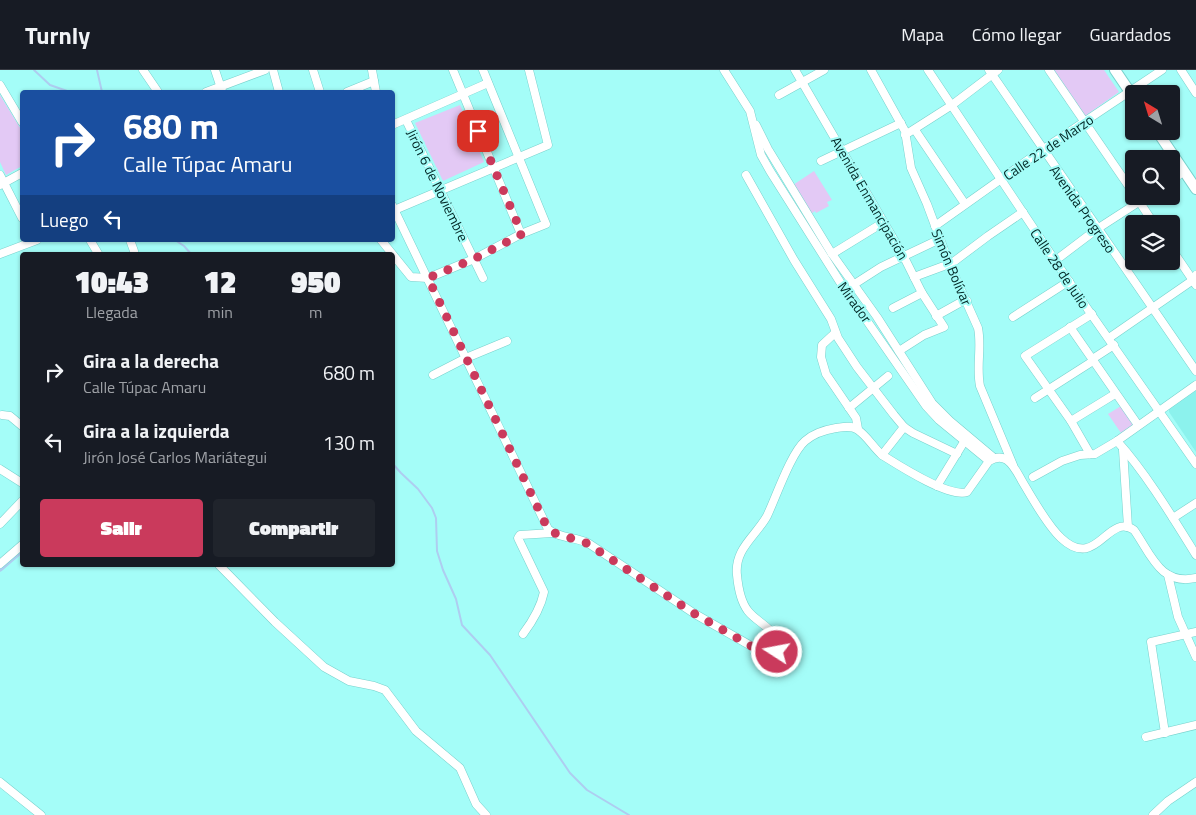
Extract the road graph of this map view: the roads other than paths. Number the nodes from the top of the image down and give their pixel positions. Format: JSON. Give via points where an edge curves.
{"nodes":[{"id":1,"x":139,"y":70,"type":"edge"},
{"id":2,"x":144,"y":70,"type":"edge"},
{"id":3,"x":215,"y":70,"type":"edge"},
{"id":4,"x":265,"y":70,"type":"edge"},
{"id":5,"x":273,"y":70,"type":"edge"},
{"id":6,"x":313,"y":70,"type":"edge"},
{"id":7,"x":372,"y":70,"type":"edge"},
{"id":8,"x":452,"y":70,"type":"edge"},
{"id":9,"x":483,"y":70,"type":"edge"},
{"id":10,"x":529,"y":70,"type":"edge"},
{"id":11,"x":724,"y":70,"type":"edge"},
{"id":12,"x":795,"y":70,"type":"edge"},
{"id":13,"x":824,"y":70,"type":"edge"},
{"id":14,"x":871,"y":70,"type":"edge"},
{"id":15,"x":928,"y":70,"type":"edge"},
{"id":16,"x":1049,"y":70,"type":"edge"},
{"id":17,"x":1115,"y":70,"type":"edge"},
{"id":18,"x":1162,"y":70,"type":"edge"},
{"id":19,"x":1181,"y":70,"type":"edge"},
{"id":20,"x":993,"y":71,"type":"edge"},
{"id":21,"x":374,"y":81,"type":"junction"},
{"id":22,"x":803,"y":82,"type":"junction"},
{"id":23,"x":488,"y":83,"type":"junction"},
{"id":24,"x":0,"y":85,"type":"edge"},
{"id":25,"x":1125,"y":85,"type":"edge"},
{"id":26,"x":1144,"y":85,"type":"edge"},
{"id":27,"x":157,"y":90,"type":"edge"},
{"id":28,"x":221,"y":90,"type":"edge"},
{"id":29,"x":278,"y":90,"type":"edge"},
{"id":30,"x":319,"y":90,"type":"edge"},
{"id":31,"x":352,"y":90,"type":"edge"},
{"id":32,"x":376,"y":90,"type":"edge"},
{"id":33,"x":1196,"y":93,"type":"edge"},
{"id":34,"x":463,"y":95,"type":"junction"},
{"id":35,"x":779,"y":95,"type":"dead end"},
{"id":36,"x":1125,"y":99,"type":"edge"},
{"id":37,"x":952,"y":104,"type":"junction"},
{"id":38,"x":20,"y":119,"type":"edge"},
{"id":39,"x":406,"y":120,"type":"junction"},
{"id":40,"x":753,"y":121,"type":"junction"},
{"id":41,"x":395,"y":123,"type":"edge"},
{"id":42,"x":901,"y":123,"type":"junction"},
{"id":43,"x":1084,"y":123,"type":"junction"},
{"id":44,"x":915,"y":130,"type":"junction"},
{"id":45,"x":905,"y":135,"type":"junction"},
{"id":46,"x":1163,"y":140,"type":"edge"},
{"id":47,"x":1042,"y":150,"type":"junction"},
{"id":48,"x":843,"y":151,"type":"junction"},
{"id":49,"x":519,"y":155,"type":"junction"},
{"id":50,"x":821,"y":162,"type":"dead end"},
{"id":51,"x":493,"y":166,"type":"junction"},
{"id":52,"x":1184,"y":172,"type":"junction"},
{"id":53,"x":20,"y":174,"type":"edge"},
{"id":54,"x":1180,"y":174,"type":"edge"},
{"id":55,"x":0,"y":175,"type":"edge"},
{"id":56,"x":746,"y":175,"type":"dead end"},
{"id":57,"x":1000,"y":179,"type":"junction"},
{"id":58,"x":1125,"y":181,"type":"edge"},
{"id":59,"x":2,"y":184,"type":"edge"},
{"id":60,"x":1196,"y":189,"type":"edge"},
{"id":61,"x":440,"y":190,"type":"junction"},
{"id":62,"x":965,"y":204,"type":"junction"},
{"id":63,"x":1126,"y":205,"type":"edge"},
{"id":64,"x":395,"y":207,"type":"edge"},
{"id":65,"x":395,"y":212,"type":"edge"},
{"id":66,"x":1023,"y":212,"type":"junction"},
{"id":67,"x":20,"y":215,"type":"edge"},
{"id":68,"x":884,"y":222,"type":"junction"},
{"id":69,"x":935,"y":226,"type":"junction"},
{"id":70,"x":1098,"y":229,"type":"junction"},
{"id":71,"x":522,"y":234,"type":"junction"},
{"id":72,"x":940,"y":239,"type":"junction"},
{"id":73,"x":30,"y":242,"type":"edge"},
{"id":74,"x":131,"y":242,"type":"edge"},
{"id":75,"x":383,"y":242,"type":"edge"},
{"id":76,"x":134,"y":251,"type":"dead end"},
{"id":77,"x":3,"y":252,"type":"edge"},
{"id":78,"x":391,"y":252,"type":"edge"},
{"id":79,"x":832,"y":254,"type":"junction"},
{"id":80,"x":395,"y":257,"type":"edge"},
{"id":81,"x":904,"y":257,"type":"junction"},
{"id":82,"x":474,"y":259,"type":"junction"},
{"id":83,"x":1056,"y":260,"type":"junction"},
{"id":84,"x":1180,"y":260,"type":"edge"},
{"id":85,"x":949,"y":263,"type":"junction"},
{"id":86,"x":914,"y":277,"type":"junction"},
{"id":87,"x":428,"y":278,"type":"junction"},
{"id":88,"x":483,"y":278,"type":"dead end"},
{"id":89,"x":1195,"y":280,"type":"edge"},
{"id":90,"x":1069,"y":281,"type":"junction"},
{"id":91,"x":853,"y":286,"type":"junction"},
{"id":92,"x":922,"y":293,"type":"junction"},
{"id":93,"x":966,"y":301,"type":"junction"},
{"id":94,"x":1152,"y":307,"type":"junction"},
{"id":95,"x":893,"y":308,"type":"dead end"},
{"id":96,"x":1092,"y":314,"type":"junction"},
{"id":97,"x":936,"y":316,"type":"junction"},
{"id":98,"x":1012,"y":317,"type":"dead end"},
{"id":99,"x":1070,"y":327,"type":"junction"},
{"id":100,"x":835,"y":333,"type":"junction"},
{"id":101,"x":1109,"y":338,"type":"junction"},
{"id":102,"x":507,"y":342,"type":"dead end"},
{"id":103,"x":1114,"y":345,"type":"junction"},
{"id":104,"x":899,"y":351,"type":"junction"},
{"id":105,"x":466,"y":358,"type":"junction"},
{"id":106,"x":1093,"y":361,"type":"junction"},
{"id":107,"x":1196,"y":371,"type":"edge"},
{"id":108,"x":433,"y":375,"type":"dead end"},
{"id":109,"x":888,"y":376,"type":"dead end"},
{"id":110,"x":1196,"y":385,"type":"edge"},
{"id":111,"x":873,"y":388,"type":"junction"},
{"id":112,"x":1048,"y":388,"type":"junction"},
{"id":113,"x":1115,"y":394,"type":"junction"},
{"id":114,"x":1035,"y":398,"type":"dead end"},
{"id":115,"x":849,"y":408,"type":"junction"},
{"id":116,"x":1159,"y":410,"type":"junction"},
{"id":117,"x":1,"y":415,"type":"edge"},
{"id":118,"x":1071,"y":421,"type":"junction"},
{"id":119,"x":20,"y":424,"type":"edge"},
{"id":120,"x":1138,"y":425,"type":"junction"},
{"id":121,"x":904,"y":427,"type":"junction"},
{"id":122,"x":858,"y":429,"type":"junction"},
{"id":123,"x":966,"y":438,"type":"junction"},
{"id":124,"x":1117,"y":441,"type":"junction"},
{"id":125,"x":1123,"y":450,"type":"junction"},
{"id":126,"x":957,"y":454,"type":"junction"},
{"id":127,"x":1090,"y":454,"type":"junction"},
{"id":128,"x":882,"y":455,"type":"junction"},
{"id":129,"x":992,"y":460,"type":"junction"},
{"id":130,"x":1196,"y":464,"type":"edge"},
{"id":131,"x":1014,"y":468,"type":"junction"},
{"id":132,"x":0,"y":469,"type":"edge"},
{"id":133,"x":1033,"y":477,"type":"dead end"},
{"id":134,"x":20,"y":482,"type":"edge"},
{"id":135,"x":937,"y":486,"type":"junction"},
{"id":136,"x":20,"y":503,"type":"edge"},
{"id":137,"x":1196,"y":503,"type":"edge"},
{"id":138,"x":1173,"y":518,"type":"junction"},
{"id":139,"x":0,"y":524,"type":"edge"},
{"id":140,"x":1128,"y":527,"type":"junction"},
{"id":141,"x":552,"y":533,"type":"junction"},
{"id":142,"x":20,"y":547,"type":"edge"},
{"id":143,"x":1196,"y":555,"type":"edge"},
{"id":144,"x":0,"y":564,"type":"edge"},
{"id":145,"x":221,"y":567,"type":"edge"},
{"id":146,"x":1168,"y":575,"type":"junction"},
{"id":147,"x":1196,"y":578,"type":"edge"},
{"id":148,"x":1196,"y":632,"type":"edge"},
{"id":149,"x":523,"y":634,"type":"dead end"},
{"id":150,"x":1186,"y":634,"type":"junction"},
{"id":151,"x":1196,"y":657,"type":"edge"},
{"id":152,"x":1196,"y":726,"type":"edge"},
{"id":153,"x":1165,"y":733,"type":"junction"},
{"id":154,"x":1146,"y":737,"type":"dead end"},
{"id":155,"x":0,"y":782,"type":"edge"},
{"id":156,"x":1196,"y":782,"type":"edge"},
{"id":157,"x":41,"y":815,"type":"edge"},
{"id":158,"x":486,"y":815,"type":"edge"},
{"id":159,"x":1152,"y":815,"type":"edge"}],
"edges":[{"from":1,"to":2,"type":"street"},
{"from":2,"to":27,"type":"street"},
{"from":3,"to":28,"type":"street"},
{"from":4,"to":28,"type":"street"},
{"from":5,"to":29,"type":"street"},
{"from":6,"to":30,"type":"street"},
{"from":7,"to":21,"type":"street"},
{"from":8,"to":34,"type":"street"},
{"from":9,"to":23,"type":"street"},
{"from":10,"to":49,"type":"street","via":[[548,144]]},
{"from":11,"to":40,"type":"street","name":"Mirador"},
{"from":12,"to":22,"type":"street","name":"Avenida Enmancipación"},
{"from":13,"to":22,"type":"street"},
{"from":14,"to":42,"type":"street","name":"Simón Bolívar"},
{"from":15,"to":37,"type":"street","name":"Calle 28 de Julio"},
{"from":16,"to":43,"type":"street"},
{"from":17,"to":25,"type":"main road"},
{"from":18,"to":26,"type":"street","name":"Calle 22 de Marzo"},
{"from":19,"to":33,"type":"street"},
{"from":20,"to":37,"type":"street"},
{"from":20,"to":47,"type":"street","name":"Avenida Progreso"},
{"from":21,"to":31,"type":"street"},
{"from":21,"to":32,"type":"street"},
{"from":22,"to":35,"type":"street"},
{"from":22,"to":48,"type":"street","name":"Avenida Enmancipación"},
{"from":23,"to":34,"type":"street"},
{"from":23,"to":49,"type":"street"},
{"from":24,"to":38,"type":"street"},
{"from":34,"to":39,"type":"street"},
{"from":34,"to":51,"type":"street"},
{"from":36,"to":43,"type":"street","name":"Calle 22 de Marzo"},
{"from":37,"to":44,"type":"street"},
{"from":37,"to":57,"type":"street","name":"Calle 28 de Julio"},
{"from":39,"to":41,"type":"street"},
{"from":39,"to":61,"type":"street","name":"Jirón 6 de Noviembre"},
{"from":40,"to":79,"type":"street","name":"Mirador"},
{"from":40,"to":123,"type":"street","name":"Mirador","via":[[763,159],[840,282],[924,403],[939,420]]},
{"from":42,"to":45,"type":"street","name":"Simón Bolívar"},
{"from":42,"to":48,"type":"street"},
{"from":43,"to":47,"type":"street","name":"Calle 22 de Marzo"},
{"from":43,"to":58,"type":"street"},
{"from":44,"to":45,"type":"street"},
{"from":44,"to":62,"type":"street"},
{"from":45,"to":69,"type":"street","name":"Simón Bolívar","via":[[911,168]]},
{"from":46,"to":52,"type":"main road"},
{"from":47,"to":57,"type":"street","name":"Calle 22 de Marzo"},
{"from":47,"to":70,"type":"street","name":"Avenida Progreso"},
{"from":48,"to":50,"type":"street"},
{"from":48,"to":68,"type":"street","name":"Avenida Enmancipación"},
{"from":49,"to":51,"type":"street"},
{"from":49,"to":71,"type":"street","via":[[546,224]]},
{"from":51,"to":61,"type":"street"},
{"from":51,"to":71,"type":"street"},
{"from":52,"to":54,"type":"street"},
{"from":52,"to":60,"type":"main road"},
{"from":53,"to":59,"type":"street"},
{"from":55,"to":59,"type":"street"},
{"from":56,"to":100,"type":"street","via":[[831,319]]},
{"from":57,"to":62,"type":"street","name":"Calle 22 de Marzo"},
{"from":57,"to":66,"type":"street","name":"Calle 28 de Julio"},
{"from":59,"to":67,"type":"street"},
{"from":61,"to":64,"type":"street"},
{"from":61,"to":82,"type":"street","name":"Jirón 6 de Noviembre"},
{"from":62,"to":69,"type":"street","name":"Calle 22 de Marzo"},
{"from":63,"to":70,"type":"street"},
{"from":65,"to":87,"type":"street"},
{"from":66,"to":83,"type":"street","name":"Calle 28 de Julio"},
{"from":66,"to":85,"type":"street"},
{"from":68,"to":79,"type":"street"},
{"from":68,"to":81,"type":"street","name":"Avenida Enmancipación"},
{"from":69,"to":72,"type":"street","name":"Simón Bolívar"},
{"from":70,"to":83,"type":"street"},
{"from":70,"to":94,"type":"street","name":"Avenida Progreso"},
{"from":71,"to":82,"type":"street"},
{"from":72,"to":81,"type":"street"},
{"from":72,"to":85,"type":"street","name":"Simón Bolívar"},
{"from":73,"to":77,"type":"street"},
{"from":74,"to":76,"type":"street"},
{"from":75,"to":78,"type":"street"},
{"from":79,"to":91,"type":"street","name":"Mirador"},
{"from":80,"to":87,"type":"street","via":[[411,277]]},
{"from":81,"to":86,"type":"street","name":"Avenida Enmancipación"},
{"from":81,"to":91,"type":"street","via":[[881,267]]},
{"from":82,"to":87,"type":"street"},
{"from":82,"to":88,"type":"street","name":"Jirón 6 de Noviembre"},
{"from":83,"to":90,"type":"street","name":"Calle 28 de Julio"},
{"from":84,"to":89,"type":"street"},
{"from":85,"to":86,"type":"street"},
{"from":85,"to":93,"type":"street","name":"Simón Bolívar"},
{"from":86,"to":92,"type":"street","name":"Avenida Enmancipación"},
{"from":87,"to":105,"type":"street"},
{"from":89,"to":94,"type":"street"},
{"from":90,"to":96,"type":"street","name":"Calle 28 de Julio"},
{"from":90,"to":98,"type":"street"},
{"from":91,"to":104,"type":"street","name":"Mirador"},
{"from":92,"to":95,"type":"street"},
{"from":92,"to":97,"type":"street","name":"Avenida Enmancipación"},
{"from":93,"to":97,"type":"street"},
{"from":93,"to":131,"type":"street","name":"Simón Bolívar","via":[[980,339],[980,386]]},
{"from":94,"to":101,"type":"street"},
{"from":94,"to":107,"type":"street","name":"Avenida Progreso"},
{"from":96,"to":99,"type":"street"},
{"from":96,"to":101,"type":"street","name":"Calle 28 de Julio"},
{"from":97,"to":104,"type":"street","name":"Avenida Enmancipación","via":[[944,327]]},
{"from":99,"to":106,"type":"street"},
{"from":99,"to":112,"type":"street","via":[[1025,356]]},
{"from":100,"to":111,"type":"street"},
{"from":100,"to":115,"type":"street","via":[[822,346],[821,357],[826,374]]},
{"from":101,"to":103,"type":"street","name":"Calle 28 de Julio"},
{"from":102,"to":105,"type":"street"},
{"from":103,"to":106,"type":"street"},
{"from":103,"to":116,"type":"street","name":"Calle 28 de Julio"},
{"from":104,"to":123,"type":"street","name":"Mirador","via":[[936,407]]},
{"from":105,"to":108,"type":"street"},
{"from":105,"to":141,"type":"street"},
{"from":106,"to":112,"type":"street"},
{"from":106,"to":113,"type":"street"},
{"from":109,"to":111,"type":"street"},
{"from":110,"to":116,"type":"street"},
{"from":111,"to":115,"type":"street"},
{"from":111,"to":121,"type":"street"},
{"from":112,"to":114,"type":"street"},
{"from":112,"to":118,"type":"street"},
{"from":113,"to":118,"type":"street"},
{"from":113,"to":120,"type":"street"},
{"from":115,"to":122,"type":"street"},
{"from":116,"to":120,"type":"street"},
{"from":116,"to":130,"type":"street","name":"Calle 28 de Julio"},
{"from":117,"to":119,"type":"street","via":[[10,416]]},
{"from":118,"to":127,"type":"street"},
{"from":120,"to":124,"type":"street"},
{"from":121,"to":126,"type":"street"},
{"from":121,"to":128,"type":"street"},
{"from":122,"to":128,"type":"street"},
{"from":122,"to":141,"type":"street","via":[[830,429],[814,434],[802,443],[765,519],[738,557],[737,574],[744,606],[775,636],[778,648],[772,656],[703,619],[588,544]]},
{"from":123,"to":126,"type":"street"},
{"from":123,"to":129,"type":"street","name":"Mirador"},
{"from":124,"to":125,"type":"street"},
{"from":124,"to":127,"type":"street"},
{"from":125,"to":138,"type":"street"},
{"from":125,"to":140,"type":"street"},
{"from":126,"to":135,"type":"street"},
{"from":127,"to":133,"type":"street","via":[[1062,461]]},
{"from":128,"to":135,"type":"street"},
{"from":129,"to":131,"type":"street","name":"Mirador","via":[[1006,460]]},
{"from":129,"to":135,"type":"street","via":[[966,492],[953,493]]},
{"from":131,"to":140,"type":"street","name":"Simón Bolívar","via":[[1055,532],[1069,544],[1082,549],[1091,548],[1115,529]]},
{"from":132,"to":134,"type":"street"},
{"from":136,"to":139,"type":"street"},
{"from":137,"to":138,"type":"street"},
{"from":138,"to":143,"type":"street"},
{"from":140,"to":146,"type":"street","via":[[1134,530],[1155,562]]},
{"from":141,"to":149,"type":"street","via":[[520,534],[518,538],[544,592]]},
{"from":142,"to":144,"type":"street"},
{"from":145,"to":158,"type":"street","via":[[324,667],[349,681],[385,690],[416,731],[460,768],[476,804]]},
{"from":146,"to":147,"type":"street","via":[[1182,580]]},
{"from":146,"to":150,"type":"street","via":[[1178,617]]},
{"from":148,"to":150,"type":"street"},
{"from":150,"to":151,"type":"street"},
{"from":150,"to":153,"type":"street","via":[[1151,642]]},
{"from":152,"to":153,"type":"street"},
{"from":153,"to":154,"type":"street"},
{"from":155,"to":157,"type":"street"},
{"from":156,"to":159,"type":"street"}]}
